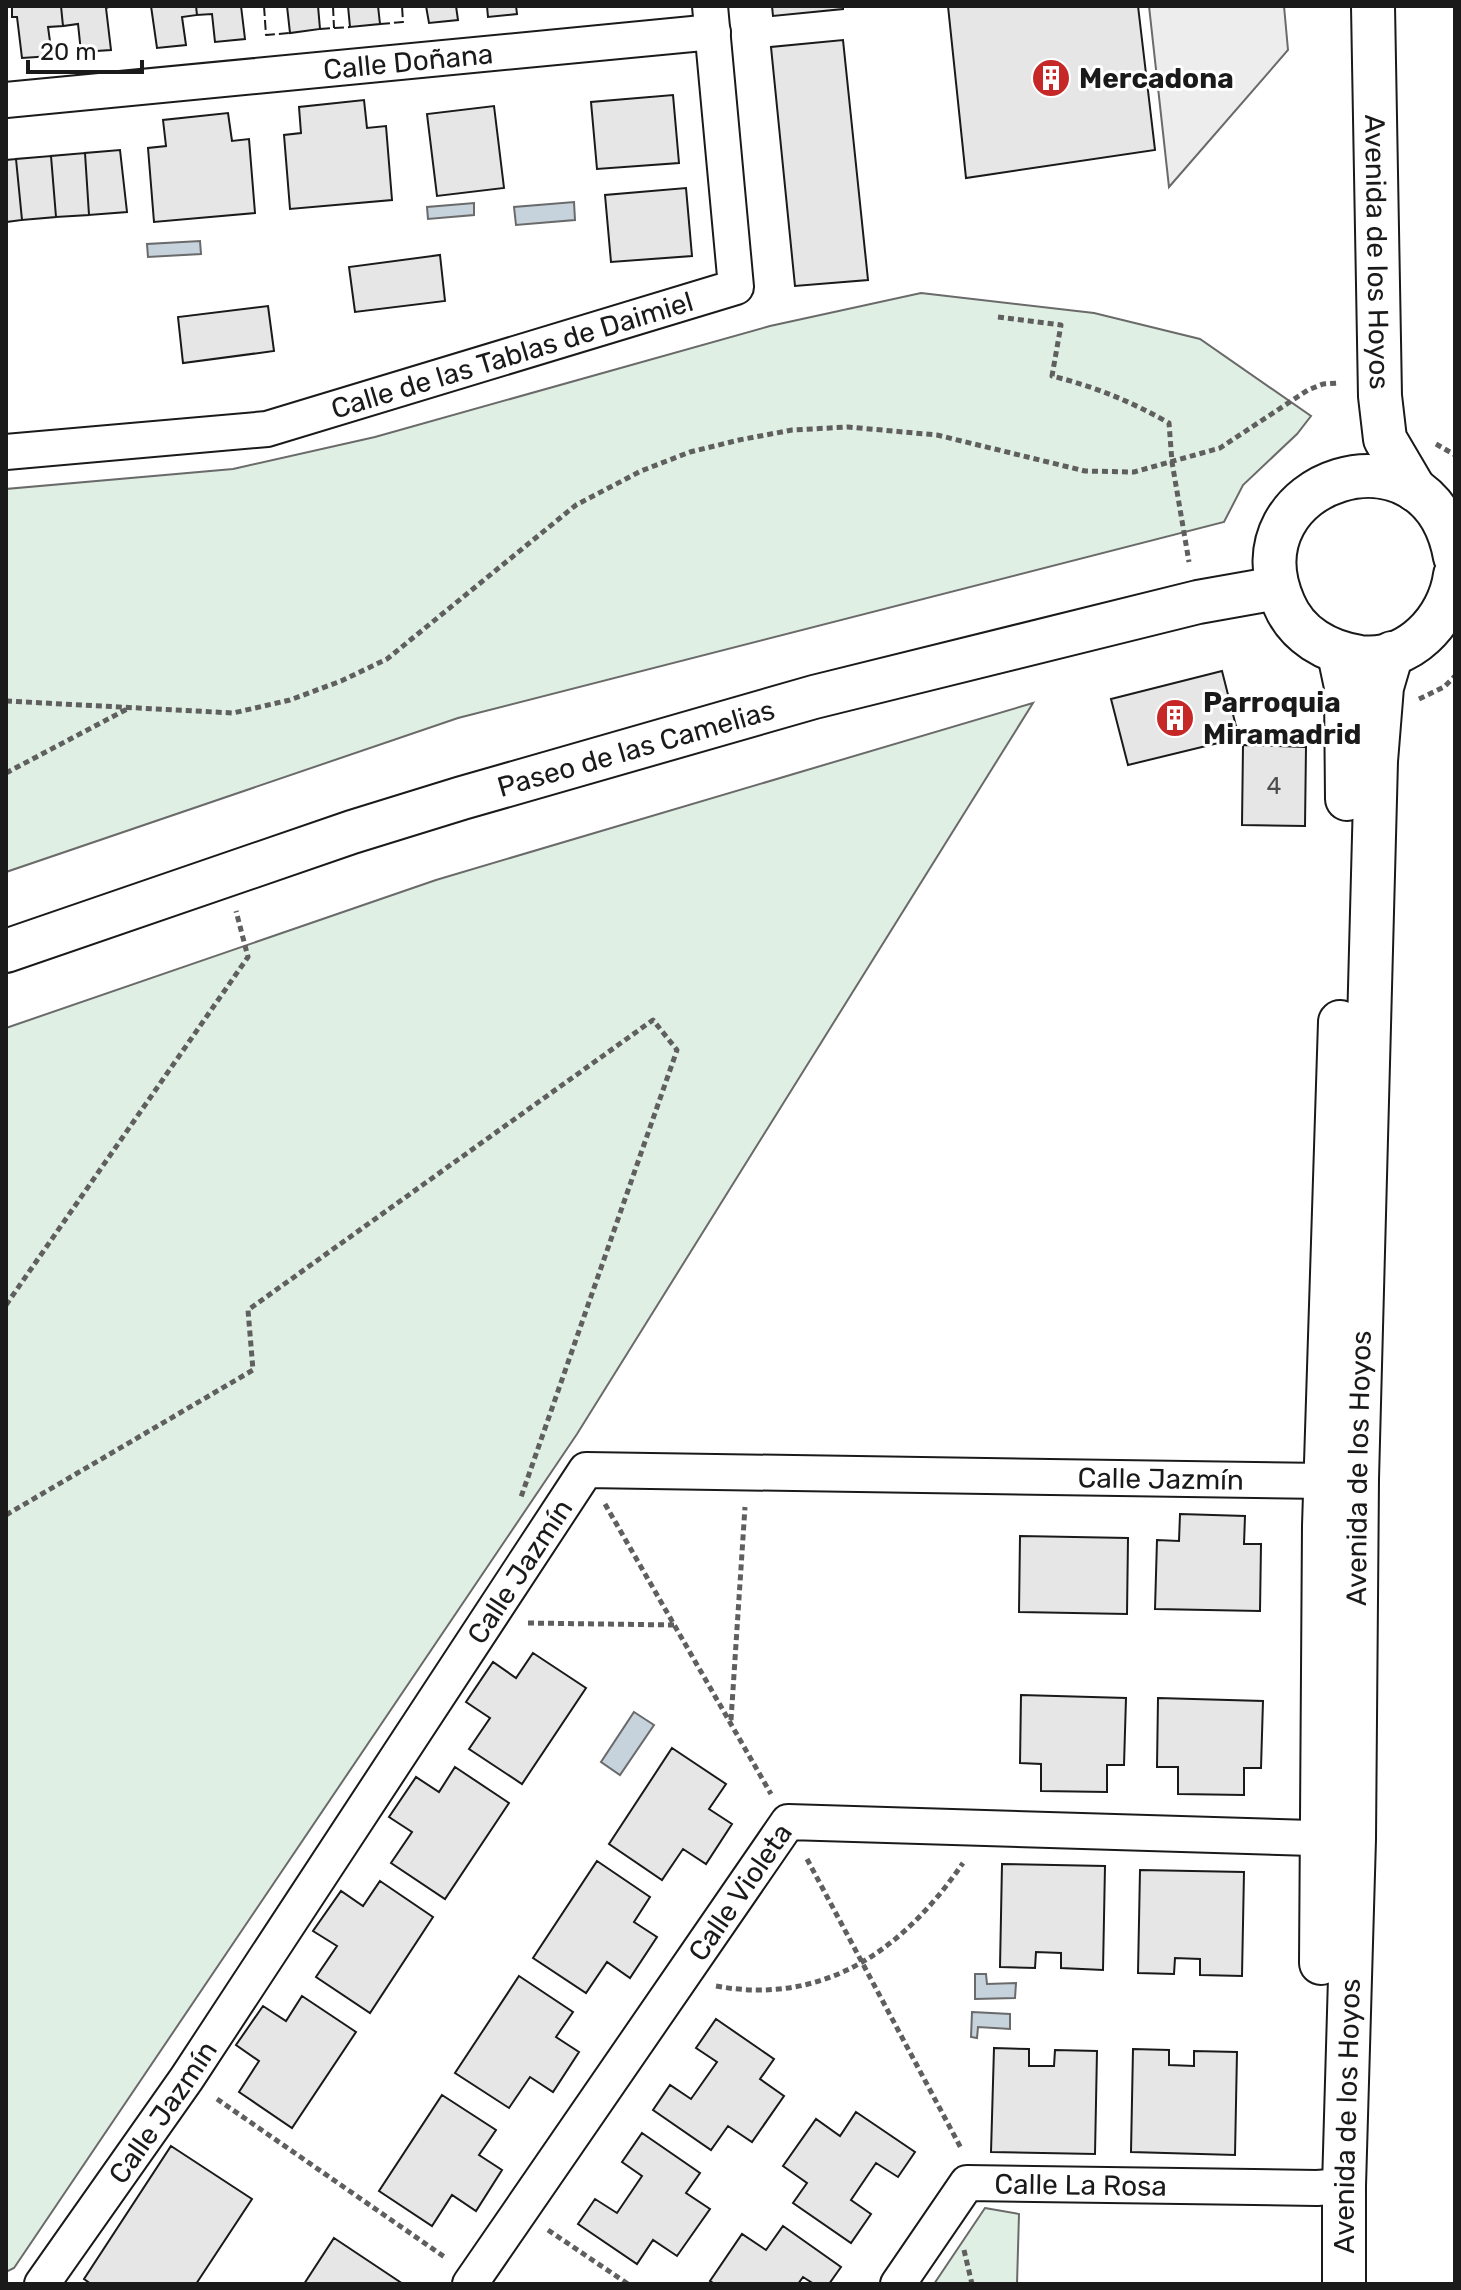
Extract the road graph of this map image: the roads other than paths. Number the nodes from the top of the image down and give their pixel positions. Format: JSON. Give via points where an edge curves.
{"nodes":[{"id":1,"x":1350,"y":6,"type":"edge"},
{"id":2,"x":1373,"y":6,"type":"edge"},
{"id":3,"x":712,"y":19,"type":"edge"},
{"id":4,"x":6,"y":100,"type":"edge"},
{"id":5,"x":6,"y":452,"type":"edge"},
{"id":6,"x":1334,"y":480,"type":"junction"},
{"id":7,"x":1415,"y":490,"type":"junction"},
{"id":8,"x":1455,"y":557,"type":"edge"},
{"id":9,"x":1455,"y":575,"type":"edge"},
{"id":10,"x":1277,"y":588,"type":"junction"},
{"id":11,"x":1392,"y":653,"type":"junction"},
{"id":12,"x":1339,"y":654,"type":"junction"},
{"id":13,"x":6,"y":951,"type":"edge"},
{"id":14,"x":1325,"y":1481,"type":"junction"},
{"id":15,"x":1339,"y":1839,"type":"junction"},
{"id":16,"x":1331,"y":2187,"type":"junction"},
{"id":17,"x":472,"y":2281,"type":"edge"},
{"id":18,"x":42,"y":2284,"type":"edge"},
{"id":19,"x":898,"y":2284,"type":"edge"},
{"id":20,"x":1316,"y":2284,"type":"edge"},
{"id":21,"x":1344,"y":2284,"type":"edge"}],
"edges":[{"from":1,"to":6,"type":"street","name":"Avenida de los Hoyos","via":[[1359,381],[1355,449]]},
{"from":2,"to":7,"type":"street","name":"Avenida de los Hoyos","via":[[1380,396],[1385,439]]},
{"from":3,"to":4,"type":"street","name":"Calle Doñana"},
{"from":3,"to":5,"type":"street","name":"Calle de las Tablas de Daimiel","via":[[736,287],[267,429]]},
{"from":6,"to":7,"type":"street","via":[[1375,475]]},
{"from":6,"to":10,"type":"street","via":[[1305,497],[1284,523],[1275,555]]},
{"from":7,"to":8,"type":"street","via":[[1437,510]]},
{"from":9,"to":11,"type":"street","via":[[1453,593],[1439,619],[1419,640]]},
{"from":10,"to":12,"type":"street","via":[[1289,617],[1311,639]]},
{"from":10,"to":13,"type":"street","name":"Paseo de las Camelias","via":[[1198,602],[814,697],[462,798]]},
{"from":11,"to":12,"type":"street"},
{"from":11,"to":15,"type":"street","name":"Avenida de los Hoyos","via":[[1382,687],[1376,761],[1357,1479]]},
{"from":12,"to":14,"type":"street","name":"Avenida de los Hoyos","via":[[1346,687],[1348,759]]},
{"from":14,"to":15,"type":"street","name":"Avenida de los Hoyos"},
{"from":14,"to":18,"type":"street","name":"Calle Jazmín","via":[[586,1470],[187,2078]]},
{"from":15,"to":16,"type":"street","name":"Avenida de los Hoyos"},
{"from":15,"to":17,"type":"street","name":"Calle Violeta","via":[[788,1822]]},
{"from":16,"to":19,"type":"street","name":"Calle La Rosa","via":[[967,2183]]},
{"from":16,"to":20,"type":"street","name":"Avenida de los Hoyos"},
{"from":16,"to":21,"type":"street","name":"Avenida de los Hoyos"}]}
